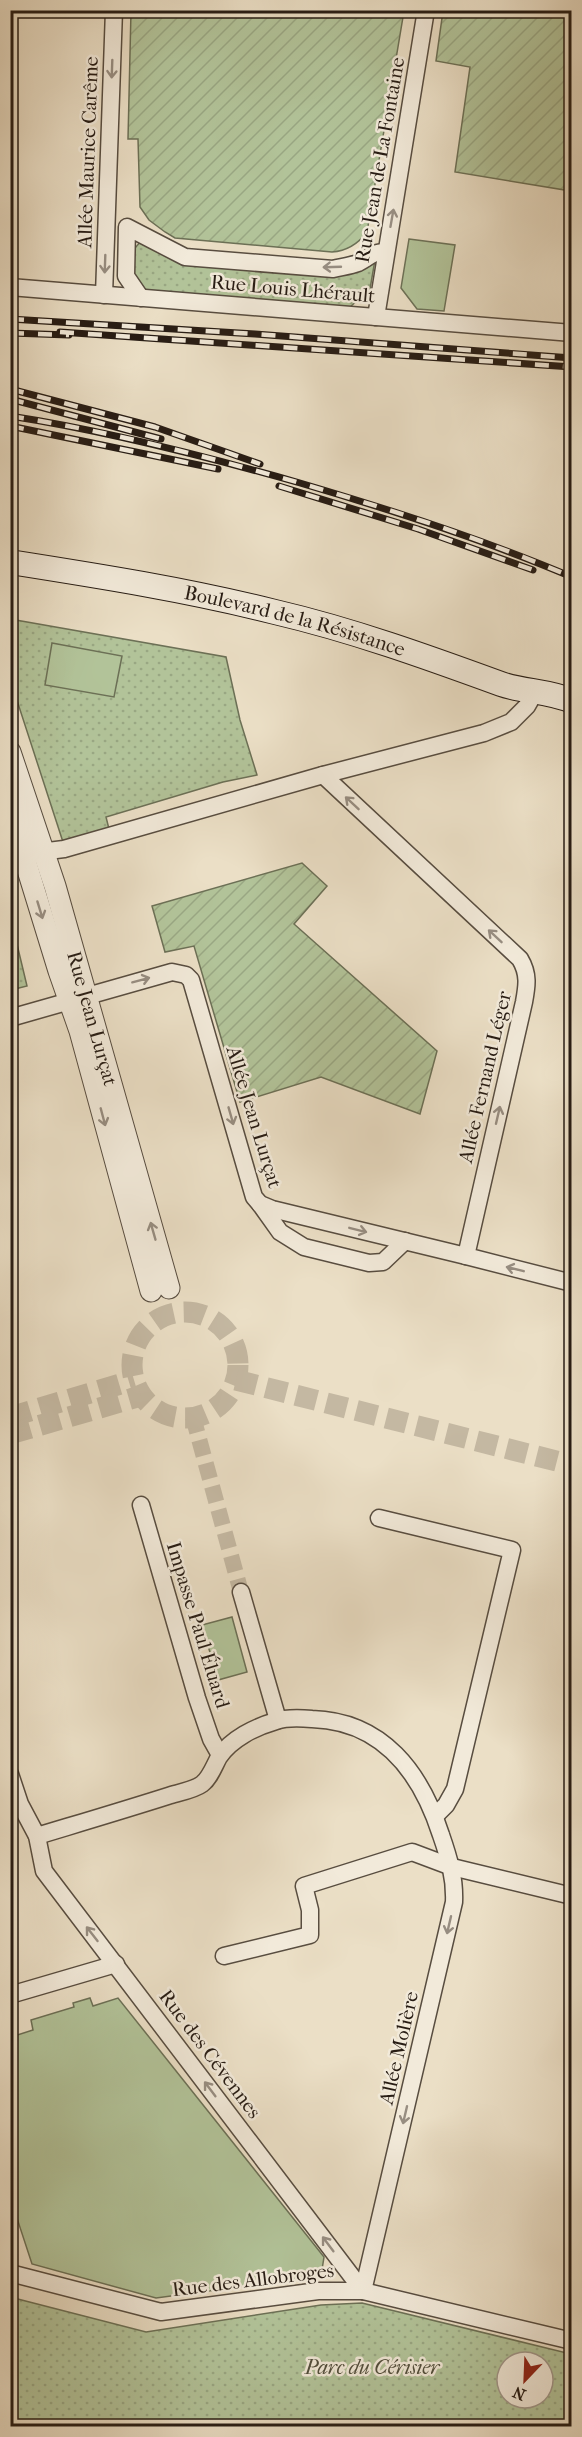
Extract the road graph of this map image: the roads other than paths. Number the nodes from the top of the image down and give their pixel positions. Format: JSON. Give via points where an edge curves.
{"nodes":[{"id":1,"x":114,"y":10,"type":"edge"},
{"id":2,"x":426,"y":10,"type":"edge"},
{"id":3,"x":386,"y":252,"type":"junction"},
{"id":4,"x":126,"y":276,"type":"junction"},
{"id":5,"x":10,"y":287,"type":"edge"},
{"id":6,"x":107,"y":295,"type":"junction"},
{"id":7,"x":141,"y":298,"type":"junction"},
{"id":8,"x":376,"y":317,"type":"junction"},
{"id":9,"x":572,"y":333,"type":"edge"},
{"id":10,"x":10,"y":562,"type":"edge"},
{"id":11,"x":535,"y":692,"type":"junction"},
{"id":12,"x":572,"y":701,"type":"edge"},
{"id":13,"x":10,"y":752,"type":"edge"},
{"id":14,"x":323,"y":776,"type":"junction"},
{"id":15,"x":10,"y":798,"type":"edge"},
{"id":16,"x":33,"y":852,"type":"junction"},
{"id":17,"x":77,"y":999,"type":"junction"},
{"id":18,"x":10,"y":1018,"type":"edge"},
{"id":19,"x":260,"y":1204,"type":"junction"},
{"id":20,"x":405,"y":1241,"type":"junction"},
{"id":21,"x":466,"y":1256,"type":"junction"},
{"id":22,"x":572,"y":1283,"type":"edge"},
{"id":23,"x":160,"y":1289,"type":"dead end"},
{"id":24,"x":141,"y":1505,"type":"dead end"},
{"id":25,"x":379,"y":1518,"type":"dead end"},
{"id":26,"x":241,"y":1592,"type":"tunnel mouth"},
{"id":27,"x":278,"y":1720,"type":"junction"},
{"id":28,"x":220,"y":1755,"type":"junction"},
{"id":29,"x":10,"y":1774,"type":"edge"},
{"id":30,"x":435,"y":1815,"type":"junction"},
{"id":31,"x":36,"y":1836,"type":"junction"},
{"id":32,"x":452,"y":1867,"type":"junction"},
{"id":33,"x":572,"y":1896,"type":"edge"},
{"id":34,"x":224,"y":1956,"type":"dead end"},
{"id":35,"x":116,"y":1964,"type":"junction"},
{"id":36,"x":10,"y":1995,"type":"edge"},
{"id":37,"x":10,"y":2272,"type":"edge"},
{"id":38,"x":363,"y":2291,"type":"junction"},
{"id":39,"x":572,"y":2341,"type":"edge"}],
"edges":[{"from":1,"to":6,"type":"street","name":"Allée Maurice Carême","one_way":true},
{"from":3,"to":2,"type":"street","name":"Rue Jean de La Fontaine","one_way":true},
{"from":3,"to":4,"type":"street","one_way":true,"via":[[372,253],[350,266],[333,269],[185,257],[127,227]]},
{"from":3,"to":8,"type":"street","name":"Rue Jean de La Fontaine"},
{"from":4,"to":6,"type":"street"},
{"from":4,"to":7,"type":"street"},
{"from":5,"to":6,"type":"street","name":"Rue Louis Lhérault"},
{"from":6,"to":7,"type":"street","name":"Rue Louis Lhérault"},
{"from":7,"to":8,"type":"street","name":"Rue Louis Lhérault"},
{"from":8,"to":9,"type":"street","name":"Rue Louis Lhérault"},
{"from":10,"to":11,"type":"main road","name":"Boulevard de la Résistance","via":[[133,582],[276,612]]},
{"from":11,"to":12,"type":"main road","name":"Boulevard de la Résistance"},
{"from":11,"to":14,"type":"street","via":[[511,722],[484,733]]},
{"from":13,"to":16,"type":"street","name":"Rue Jean Lurçat"},
{"from":14,"to":16,"type":"street","via":[[64,849]]},
{"from":21,"to":14,"type":"street","name":"Allée Fernand Léger","one_way":true,"via":[[524,1002],[527,973],[520,960]]},
{"from":15,"to":16,"type":"street","name":"Rue Jean Lurçat"},
{"from":16,"to":17,"type":"street","name":"Rue Jean Lurçat"},
{"from":17,"to":18,"type":"street"},
{"from":17,"to":19,"type":"street","name":"Allée Jean Lurçat","one_way":true,"via":[[172,972],[191,980]]},
{"from":17,"to":23,"type":"street","name":"Rue Jean Lurçat"},
{"from":19,"to":20,"type":"street","name":"Allée Jean Lurçat","one_way":true},
{"from":19,"to":20,"type":"street","via":[[280,1232],[304,1246],[369,1263],[383,1262]]},
{"from":20,"to":21,"type":"street","name":"Allée Jean Lurçat"},
{"from":22,"to":21,"type":"street","one_way":true},
{"from":24,"to":28,"type":"street","name":"Impasse Paul Éluard","via":[[197,1698]]},
{"from":25,"to":30,"type":"street","via":[[512,1550],[455,1789]]},
{"from":26,"to":27,"type":"street"},
{"from":27,"to":28,"type":"street","via":[[242,1736]]},
{"from":27,"to":30,"type":"street","name":"Allée Molière","via":[[325,1719],[388,1746],[407,1764]]},
{"from":28,"to":31,"type":"street","via":[[201,1785]]},
{"from":29,"to":31,"type":"street","name":"Rue des Cévennes"},
{"from":30,"to":32,"type":"street","name":"Allée Molière"},
{"from":35,"to":31,"type":"street","name":"Rue des Cévennes","one_way":true,"via":[[44,1871]]},
{"from":32,"to":33,"type":"street"},
{"from":32,"to":34,"type":"street","via":[[412,1852],[304,1886],[310,1910],[310,1935]]},
{"from":32,"to":38,"type":"street","name":"Allée Molière","one_way":true,"via":[[454,1902]]},
{"from":35,"to":36,"type":"street"},
{"from":38,"to":35,"type":"street","name":"Rue des Cévennes","one_way":true},
{"from":37,"to":38,"type":"street","name":"Rue des Allobroges","via":[[161,2312],[318,2291]]},
{"from":38,"to":39,"type":"street","name":"Rue des Allobroges"}]}
